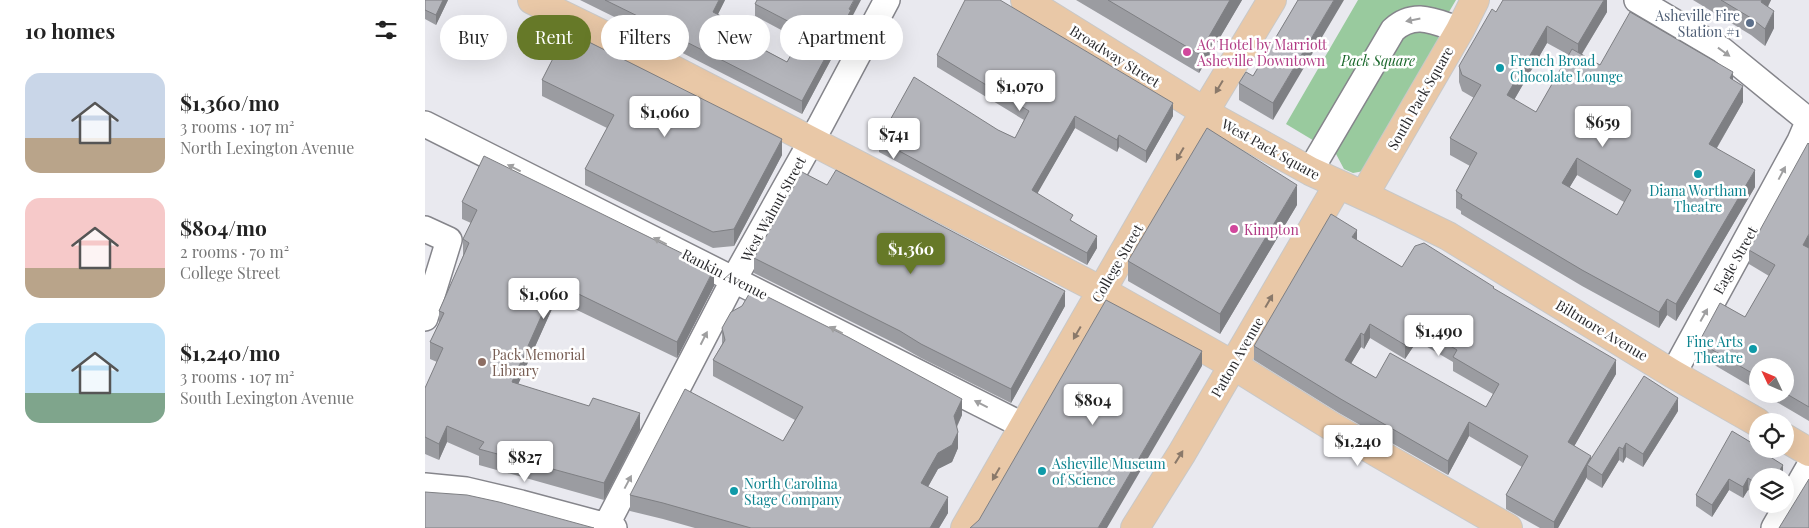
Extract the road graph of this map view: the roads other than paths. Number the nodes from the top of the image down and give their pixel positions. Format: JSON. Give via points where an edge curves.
{"nodes":[{"id":1,"x":532,"y":0,"type":"edge"},
{"id":2,"x":887,"y":0,"type":"edge"},
{"id":3,"x":1025,"y":0,"type":"edge"},
{"id":4,"x":1272,"y":0,"type":"edge"},
{"id":5,"x":1475,"y":0,"type":"edge"},
{"id":6,"x":1637,"y":0,"type":"edge"},
{"id":7,"x":1460,"y":30,"type":"junction"},
{"id":8,"x":1205,"y":111,"type":"junction"},
{"id":9,"x":1809,"y":121,"type":"edge"},
{"id":10,"x":425,"y":124,"type":"edge"},
{"id":11,"x":811,"y":142,"type":"junction"},
{"id":12,"x":1310,"y":171,"type":"junction"},
{"id":13,"x":1338,"y":185,"type":"junction"},
{"id":14,"x":1364,"y":195,"type":"junction"},
{"id":15,"x":425,"y":229,"type":"edge"},
{"id":16,"x":735,"y":279,"type":"junction"},
{"id":17,"x":1102,"y":291,"type":"junction"},
{"id":18,"x":425,"y":318,"type":"edge"},
{"id":19,"x":1233,"y":365,"type":"junction"},
{"id":20,"x":1673,"y":374,"type":"junction"},
{"id":21,"x":1749,"y":417,"type":"edge"},
{"id":22,"x":1024,"y":426,"type":"junction"},
{"id":23,"x":1794,"y":443,"type":"edge"},
{"id":24,"x":1809,"y":452,"type":"edge"},
{"id":25,"x":1809,"y":468,"type":"edge"},
{"id":26,"x":425,"y":486,"type":"edge"},
{"id":27,"x":610,"y":527,"type":"edge"},
{"id":28,"x":965,"y":528,"type":"edge"},
{"id":29,"x":1135,"y":528,"type":"edge"},
{"id":30,"x":1509,"y":528,"type":"edge"},
{"id":31,"x":1774,"y":528,"type":"edge"}],
"edges":[{"from":1,"to":11,"type":"main road"},
{"from":2,"to":11,"type":"street","name":"West Walnut Street"},
{"from":3,"to":8,"type":"main road","name":"Broadway Street"},
{"from":4,"to":8,"type":"main road","name":"College Street","one_way":true},
{"from":5,"to":7,"type":"main road","name":"South Pack Square"},
{"from":6,"to":9,"type":"street","one_way":true,"via":[[1722,50]]},
{"from":7,"to":12,"type":"street","one_way":true,"via":[[1418,18],[1393,30]]},
{"from":7,"to":14,"type":"main road","name":"South Pack Square"},
{"from":8,"to":12,"type":"main road","name":"West Pack Square"},
{"from":8,"to":17,"type":"main road","name":"College Street","one_way":true},
{"from":20,"to":9,"type":"street","name":"Eagle Street","one_way":true},
{"from":16,"to":10,"type":"street","name":"Rankin Avenue","one_way":true},
{"from":11,"to":16,"type":"street","name":"West Walnut Street"},
{"from":11,"to":17,"type":"main road"},
{"from":12,"to":13,"type":"main road","name":"West Pack Square"},
{"from":13,"to":14,"type":"main road","name":"West Pack Square"},
{"from":19,"to":13,"type":"main road","name":"Patton Avenue","one_way":true},
{"from":14,"to":20,"type":"main road","name":"Biltmore Avenue","via":[[1448,236]]},
{"from":15,"to":18,"type":"street","via":[[449,240]]},
{"from":22,"to":16,"type":"street","name":"Rankin Avenue","one_way":true},
{"from":27,"to":16,"type":"street","name":"West Walnut Street","one_way":true},
{"from":17,"to":19,"type":"main road"},
{"from":17,"to":22,"type":"main road","name":"College Street","one_way":true},
{"from":29,"to":19,"type":"main road","name":"Patton Avenue","one_way":true},
{"from":19,"to":30,"type":"main road","via":[[1331,426]]},
{"from":20,"to":21,"type":"main road","name":"Biltmore Avenue"},
{"from":22,"to":28,"type":"main road","name":"College Street","one_way":true},
{"from":23,"to":24,"type":"main road"},
{"from":25,"to":31,"type":"street"},
{"from":26,"to":27,"type":"street","via":[[465,490]]}]}
